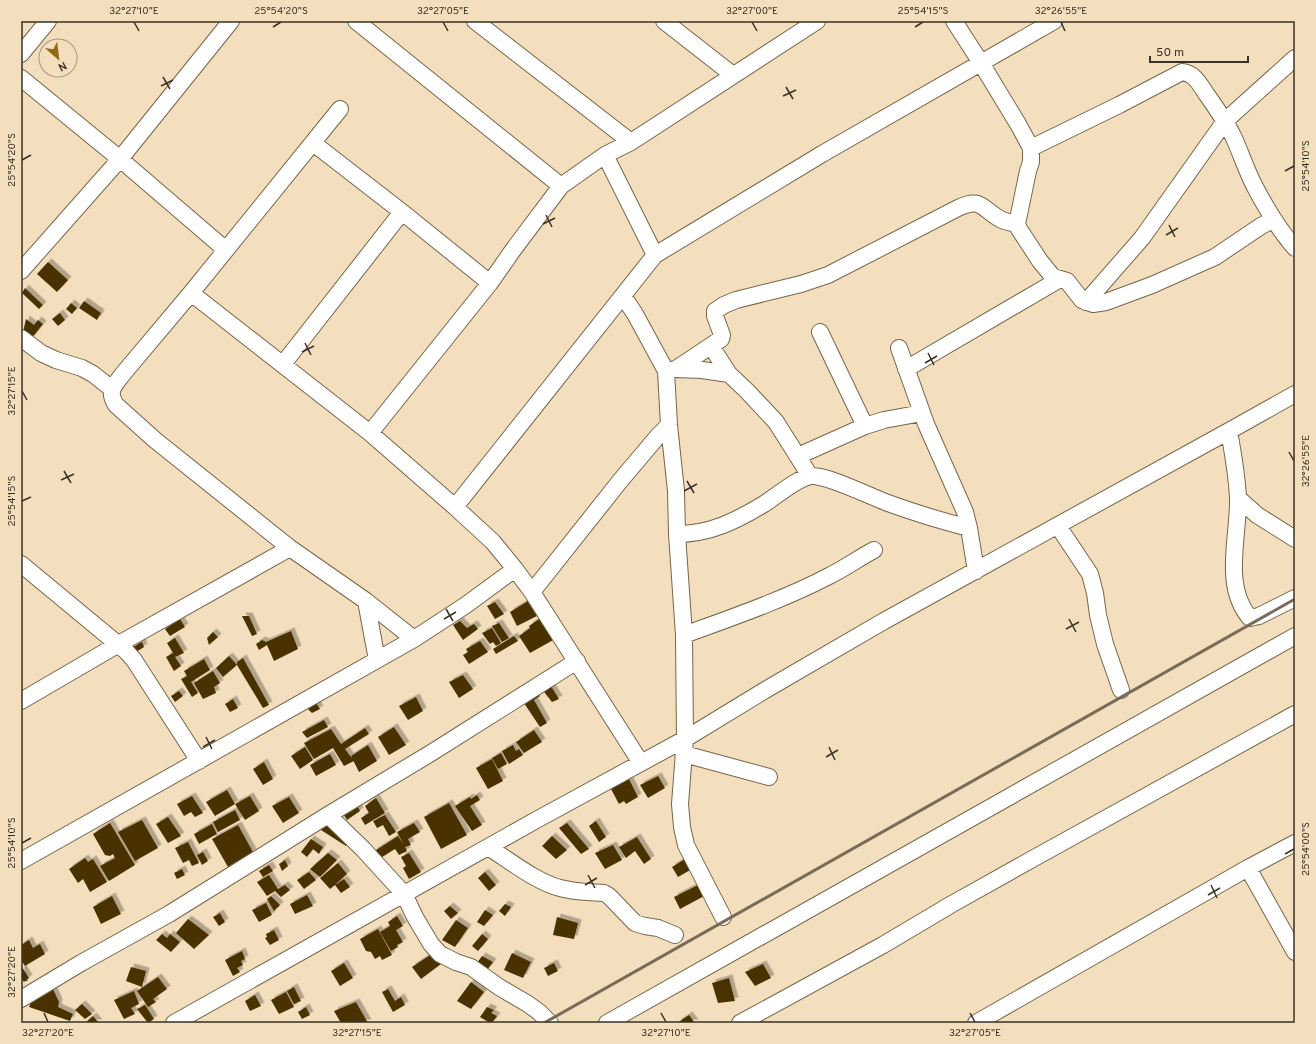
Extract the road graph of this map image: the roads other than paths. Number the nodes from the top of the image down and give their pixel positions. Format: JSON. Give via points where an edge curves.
{"nodes":[{"id":1,"x":48,"y":21,"type":"edge"},
{"id":2,"x":230,"y":21,"type":"edge"},
{"id":3,"x":356,"y":21,"type":"edge"},
{"id":4,"x":476,"y":21,"type":"edge"},
{"id":5,"x":664,"y":21,"type":"edge"},
{"id":6,"x":818,"y":21,"type":"edge"},
{"id":7,"x":954,"y":21,"type":"edge"},
{"id":8,"x":1054,"y":21,"type":"edge"},
{"id":9,"x":21,"y":54,"type":"edge"},
{"id":10,"x":982,"y":63,"type":"junction"},
{"id":11,"x":1293,"y":65,"type":"edge"},
{"id":12,"x":732,"y":75,"type":"junction"},
{"id":13,"x":21,"y":78,"type":"edge"},
{"id":14,"x":340,"y":109,"type":"dead end"},
{"id":15,"x":1225,"y":121,"type":"junction"},
{"id":16,"x":631,"y":142,"type":"junction"},
{"id":17,"x":313,"y":143,"type":"junction"},
{"id":18,"x":1032,"y":148,"type":"junction"},
{"id":19,"x":605,"y":155,"type":"junction"},
{"id":20,"x":120,"y":159,"type":"junction"},
{"id":21,"x":561,"y":186,"type":"junction"},
{"id":22,"x":402,"y":212,"type":"junction"},
{"id":23,"x":1273,"y":220,"type":"junction"},
{"id":24,"x":1017,"y":224,"type":"junction"},
{"id":25,"x":1295,"y":248,"type":"edge"},
{"id":26,"x":226,"y":250,"type":"junction"},
{"id":27,"x":655,"y":255,"type":"junction"},
{"id":28,"x":21,"y":271,"type":"edge"},
{"id":29,"x":1060,"y":279,"type":"junction"},
{"id":30,"x":490,"y":283,"type":"junction"},
{"id":31,"x":191,"y":293,"type":"junction"},
{"id":32,"x":623,"y":296,"type":"junction"},
{"id":33,"x":1086,"y":302,"type":"junction"},
{"id":34,"x":820,"y":332,"type":"dead end"},
{"id":35,"x":21,"y":338,"type":"edge"},
{"id":36,"x":711,"y":346,"type":"junction"},
{"id":37,"x":899,"y":348,"type":"dead end"},
{"id":38,"x":282,"y":364,"type":"junction"},
{"id":39,"x":671,"y":370,"type":"junction"},
{"id":40,"x":906,"y":370,"type":"junction"},
{"id":41,"x":729,"y":374,"type":"junction"},
{"id":42,"x":112,"y":389,"type":"junction"},
{"id":43,"x":1295,"y":394,"type":"edge"},
{"id":44,"x":922,"y":413,"type":"junction"},
{"id":45,"x":669,"y":425,"type":"junction"},
{"id":46,"x":866,"y":426,"type":"junction"},
{"id":47,"x":1229,"y":431,"type":"junction"},
{"id":48,"x":370,"y":433,"type":"junction"},
{"id":49,"x":798,"y":456,"type":"junction"},
{"id":50,"x":810,"y":476,"type":"junction"},
{"id":51,"x":1238,"y":498,"type":"junction"},
{"id":52,"x":455,"y":507,"type":"junction"},
{"id":53,"x":1058,"y":526,"type":"junction"},
{"id":54,"x":969,"y":528,"type":"junction"},
{"id":55,"x":677,"y":534,"type":"junction"},
{"id":56,"x":1295,"y":539,"type":"edge"},
{"id":57,"x":290,"y":548,"type":"junction"},
{"id":58,"x":874,"y":550,"type":"dead end"},
{"id":59,"x":21,"y":564,"type":"edge"},
{"id":60,"x":515,"y":569,"type":"junction"},
{"id":61,"x":976,"y":571,"type":"junction"},
{"id":62,"x":532,"y":592,"type":"junction"},
{"id":63,"x":1295,"y":598,"type":"edge"},
{"id":64,"x":366,"y":601,"type":"junction"},
{"id":65,"x":684,"y":635,"type":"junction"},
{"id":66,"x":1295,"y":636,"type":"edge"},
{"id":67,"x":414,"y":639,"type":"junction"},
{"id":68,"x":117,"y":645,"type":"junction"},
{"id":69,"x":377,"y":660,"type":"junction"},
{"id":70,"x":577,"y":661,"type":"junction"},
{"id":71,"x":1121,"y":690,"type":"dead end"},
{"id":72,"x":21,"y":701,"type":"edge"},
{"id":73,"x":1295,"y":714,"type":"edge"},
{"id":74,"x":684,"y":747,"type":"junction"},
{"id":75,"x":199,"y":761,"type":"junction"},
{"id":76,"x":641,"y":763,"type":"junction"},
{"id":77,"x":769,"y":777,"type":"dead end"},
{"id":78,"x":328,"y":815,"type":"junction"},
{"id":79,"x":1295,"y":843,"type":"edge"},
{"id":80,"x":488,"y":847,"type":"junction"},
{"id":81,"x":21,"y":861,"type":"edge"},
{"id":82,"x":1248,"y":868,"type":"junction"},
{"id":83,"x":404,"y":894,"type":"junction"},
{"id":84,"x":723,"y":917,"type":"dead end"},
{"id":85,"x":675,"y":935,"type":"dead end"},
{"id":86,"x":1295,"y":952,"type":"edge"},
{"id":87,"x":21,"y":999,"type":"edge"},
{"id":88,"x":174,"y":1023,"type":"edge"},
{"id":89,"x":550,"y":1023,"type":"edge"},
{"id":90,"x":607,"y":1023,"type":"edge"},
{"id":91,"x":740,"y":1023,"type":"edge"},
{"id":92,"x":976,"y":1023,"type":"edge"}],
"edges":[{"from":1,"to":9,"type":"street"},
{"from":2,"to":20,"type":"street"},
{"from":3,"to":21,"type":"street"},
{"from":4,"to":16,"type":"street"},
{"from":5,"to":12,"type":"street"},
{"from":6,"to":12,"type":"street"},
{"from":7,"to":10,"type":"street"},
{"from":8,"to":10,"type":"street"},
{"from":10,"to":18,"type":"street"},
{"from":10,"to":27,"type":"street","via":[[822,154]]},
{"from":11,"to":15,"type":"street"},
{"from":12,"to":16,"type":"street"},
{"from":13,"to":20,"type":"street"},
{"from":14,"to":17,"type":"street"},
{"from":15,"to":18,"type":"street","via":[[1193,76],[1188,72],[1182,72]]},
{"from":15,"to":23,"type":"street","via":[[1246,170]]},
{"from":15,"to":33,"type":"street","via":[[1142,238]]},
{"from":16,"to":19,"type":"street"},
{"from":17,"to":22,"type":"street"},
{"from":17,"to":26,"type":"street"},
{"from":18,"to":24,"type":"street"},
{"from":19,"to":21,"type":"street"},
{"from":19,"to":27,"type":"street"},
{"from":20,"to":26,"type":"street"},
{"from":20,"to":28,"type":"street"},
{"from":21,"to":30,"type":"street"},
{"from":22,"to":30,"type":"street"},
{"from":22,"to":38,"type":"street"},
{"from":23,"to":25,"type":"street"},
{"from":23,"to":33,"type":"street","via":[[1215,257],[1152,285],[1106,302]]},
{"from":24,"to":29,"type":"street","via":[[1047,270],[1053,277]]},
{"from":24,"to":36,"type":"street","via":[[1003,221],[978,204],[964,205],[828,274],[724,305],[715,311],[721,339]]},
{"from":26,"to":31,"type":"street"},
{"from":27,"to":32,"type":"street"},
{"from":29,"to":33,"type":"street","via":[[1067,281]]},
{"from":29,"to":40,"type":"street"},
{"from":30,"to":48,"type":"street"},
{"from":31,"to":38,"type":"street"},
{"from":31,"to":42,"type":"street"},
{"from":32,"to":39,"type":"street"},
{"from":32,"to":52,"type":"street"},
{"from":34,"to":46,"type":"street"},
{"from":35,"to":42,"type":"street","via":[[46,356],[93,374]]},
{"from":36,"to":39,"type":"street"},
{"from":36,"to":41,"type":"street"},
{"from":37,"to":40,"type":"street"},
{"from":38,"to":48,"type":"street"},
{"from":39,"to":41,"type":"street","via":[[702,370]]},
{"from":39,"to":45,"type":"street"},
{"from":40,"to":44,"type":"street"},
{"from":41,"to":49,"type":"street","via":[[776,422]]},
{"from":42,"to":57,"type":"street","via":[[112,399],[125,415]]},
{"from":43,"to":47,"type":"street"},
{"from":44,"to":46,"type":"street"},
{"from":44,"to":54,"type":"street","via":[[965,512]]},
{"from":45,"to":55,"type":"street","via":[[676,491]]},
{"from":45,"to":62,"type":"street","via":[[620,481]]},
{"from":46,"to":49,"type":"street"},
{"from":47,"to":51,"type":"street"},
{"from":47,"to":53,"type":"street"},
{"from":48,"to":52,"type":"street"},
{"from":49,"to":50,"type":"street"},
{"from":50,"to":54,"type":"street"},
{"from":50,"to":55,"type":"street","via":[[717,528],[705,532]]},
{"from":51,"to":56,"type":"street","via":[[1257,515]]},
{"from":51,"to":63,"type":"street","via":[[1234,567],[1238,597],[1247,614],[1250,618],[1259,616]]},
{"from":52,"to":60,"type":"street","via":[[493,542]]},
{"from":53,"to":61,"type":"street"},
{"from":53,"to":71,"type":"street","via":[[1090,574],[1105,644]]},
{"from":54,"to":61,"type":"street"},
{"from":55,"to":65,"type":"street"},
{"from":57,"to":64,"type":"street"},
{"from":57,"to":68,"type":"street"},
{"from":58,"to":65,"type":"street","via":[[804,588]]},
{"from":59,"to":68,"type":"street"},
{"from":60,"to":62,"type":"street"},
{"from":60,"to":67,"type":"street"},
{"from":61,"to":74,"type":"street","via":[[766,689]]},
{"from":62,"to":70,"type":"street"},
{"from":64,"to":67,"type":"street"},
{"from":64,"to":69,"type":"street"},
{"from":65,"to":74,"type":"street"},
{"from":66,"to":90,"type":"street"},
{"from":67,"to":69,"type":"street"},
{"from":68,"to":72,"type":"street"},
{"from":68,"to":75,"type":"street","via":[[134,660]]},
{"from":69,"to":75,"type":"street"},
{"from":70,"to":76,"type":"street"},
{"from":70,"to":78,"type":"street"},
{"from":73,"to":91,"type":"street"},
{"from":74,"to":76,"type":"street"},
{"from":74,"to":77,"type":"street"},
{"from":74,"to":84,"type":"street","via":[[680,804],[686,845]]},
{"from":75,"to":81,"type":"street"},
{"from":76,"to":80,"type":"street"},
{"from":78,"to":83,"type":"street"},
{"from":78,"to":87,"type":"street","via":[[169,914]]},
{"from":79,"to":82,"type":"street"},
{"from":80,"to":83,"type":"street"},
{"from":80,"to":85,"type":"street","via":[[520,868],[560,888],[604,893],[635,923]]},
{"from":82,"to":86,"type":"street"},
{"from":82,"to":92,"type":"street"},
{"from":83,"to":88,"type":"street"},
{"from":83,"to":89,"type":"street","via":[[431,944],[440,954],[471,967],[528,1004]]}]}
